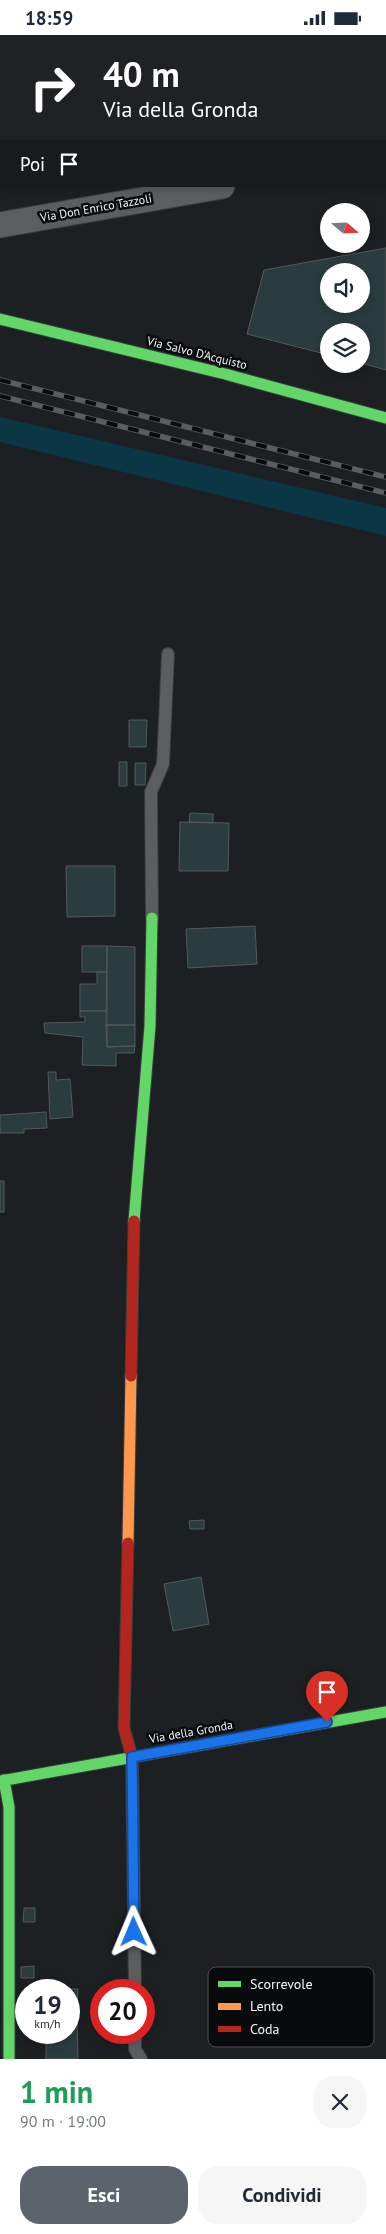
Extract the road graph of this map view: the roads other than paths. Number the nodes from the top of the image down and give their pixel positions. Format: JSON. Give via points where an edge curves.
{"nodes":[{"id":1,"x":216,"y":187,"type":"edge"},
{"id":2,"x":0,"y":225,"type":"edge"},
{"id":3,"x":0,"y":319,"type":"edge"},
{"id":4,"x":386,"y":418,"type":"edge"},
{"id":5,"x":168,"y":654,"type":"dead end"},
{"id":6,"x":152,"y":918,"type":"joint"},
{"id":7,"x":386,"y":1712,"type":"edge"},
{"id":8,"x":132,"y":1757,"type":"junction"},
{"id":9,"x":2,"y":1780,"type":"edge"},
{"id":10,"x":135,"y":1979,"type":"edge"},
{"id":11,"x":135,"y":2044,"type":"edge"},
{"id":12,"x":9,"y":2059,"type":"edge"},
{"id":13,"x":141,"y":2059,"type":"edge"}],
"edges":[{"from":1,"to":2,"type":"street","name":"Via Don Enrico Tazzoli"},
{"from":3,"to":4,"type":"street","name":"Via Salvo D'Acquisto","via":[[225,374]]},
{"from":5,"to":6,"type":"lane","via":[[163,764],[151,792]]},
{"from":6,"to":8,"type":"street","via":[[150,1027],[134,1215],[124,1728]]},
{"from":7,"to":8,"type":"street","name":"Via della Gronda"},
{"from":8,"to":9,"type":"street","name":"Via della Gronda"},
{"from":8,"to":10,"type":"lane"},
{"from":9,"to":12,"type":"street","via":[[8,1807]]},
{"from":11,"to":13,"type":"lane"}]}
